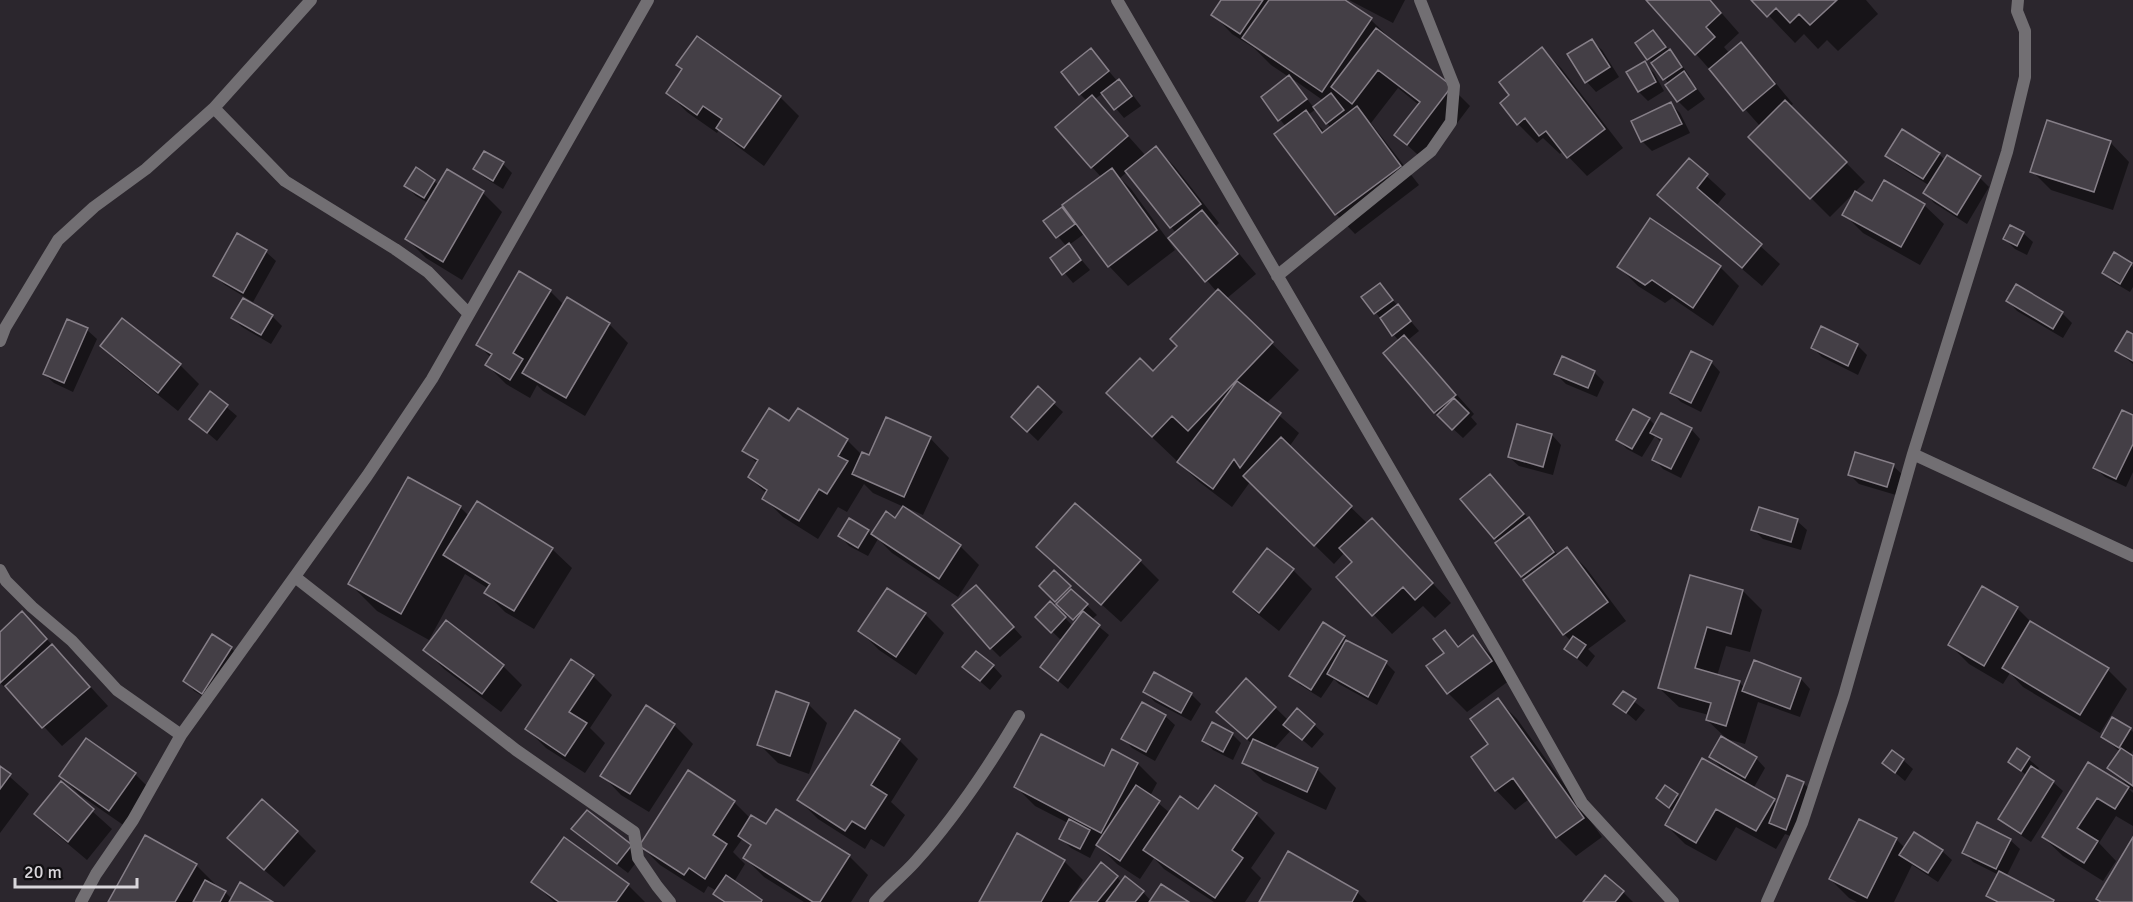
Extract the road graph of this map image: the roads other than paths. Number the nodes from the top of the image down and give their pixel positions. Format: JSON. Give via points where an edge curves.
{"nodes":[{"id":1,"x":311,"y":0,"type":"edge"},
{"id":2,"x":648,"y":0,"type":"edge"},
{"id":3,"x":1117,"y":0,"type":"edge"},
{"id":4,"x":1420,"y":0,"type":"edge"},
{"id":5,"x":2018,"y":0,"type":"edge"},
{"id":6,"x":214,"y":108,"type":"junction"},
{"id":7,"x":1277,"y":276,"type":"junction"},
{"id":8,"x":469,"y":314,"type":"junction"},
{"id":9,"x":0,"y":341,"type":"edge"},
{"id":10,"x":1913,"y":454,"type":"junction"},
{"id":11,"x":2133,"y":556,"type":"edge"},
{"id":12,"x":0,"y":570,"type":"edge"},
{"id":13,"x":295,"y":577,"type":"junction"},
{"id":14,"x":1019,"y":716,"type":"dead end"},
{"id":15,"x":181,"y":735,"type":"junction"},
{"id":16,"x":879,"y":900,"type":"edge"},
{"id":17,"x":81,"y":902,"type":"edge"},
{"id":18,"x":670,"y":902,"type":"edge"},
{"id":19,"x":1673,"y":902,"type":"edge"},
{"id":20,"x":1767,"y":902,"type":"edge"}],
"edges":[{"from":1,"to":6,"type":"street"},
{"from":2,"to":8,"type":"street"},
{"from":3,"to":7,"type":"street"},
{"from":4,"to":7,"type":"street","via":[[1454,86],[1451,122],[1431,152]]},
{"from":5,"to":10,"type":"street","via":[[2025,31],[2025,78],[2007,152]]},
{"from":6,"to":8,"type":"street","via":[[285,181],[428,272]]},
{"from":6,"to":9,"type":"street","via":[[58,240]]},
{"from":7,"to":19,"type":"street","via":[[1582,803]]},
{"from":8,"to":13,"type":"street","via":[[432,379]]},
{"from":10,"to":11,"type":"street"},
{"from":10,"to":20,"type":"street","via":[[1844,696],[1802,823]]},
{"from":12,"to":15,"type":"street","via":[[6,581],[72,641],[117,690]]},
{"from":13,"to":15,"type":"street"},
{"from":13,"to":18,"type":"street","via":[[516,750],[634,832],[638,858]]},
{"from":14,"to":16,"type":"street","via":[[952,816]]},
{"from":15,"to":17,"type":"street"}]}
